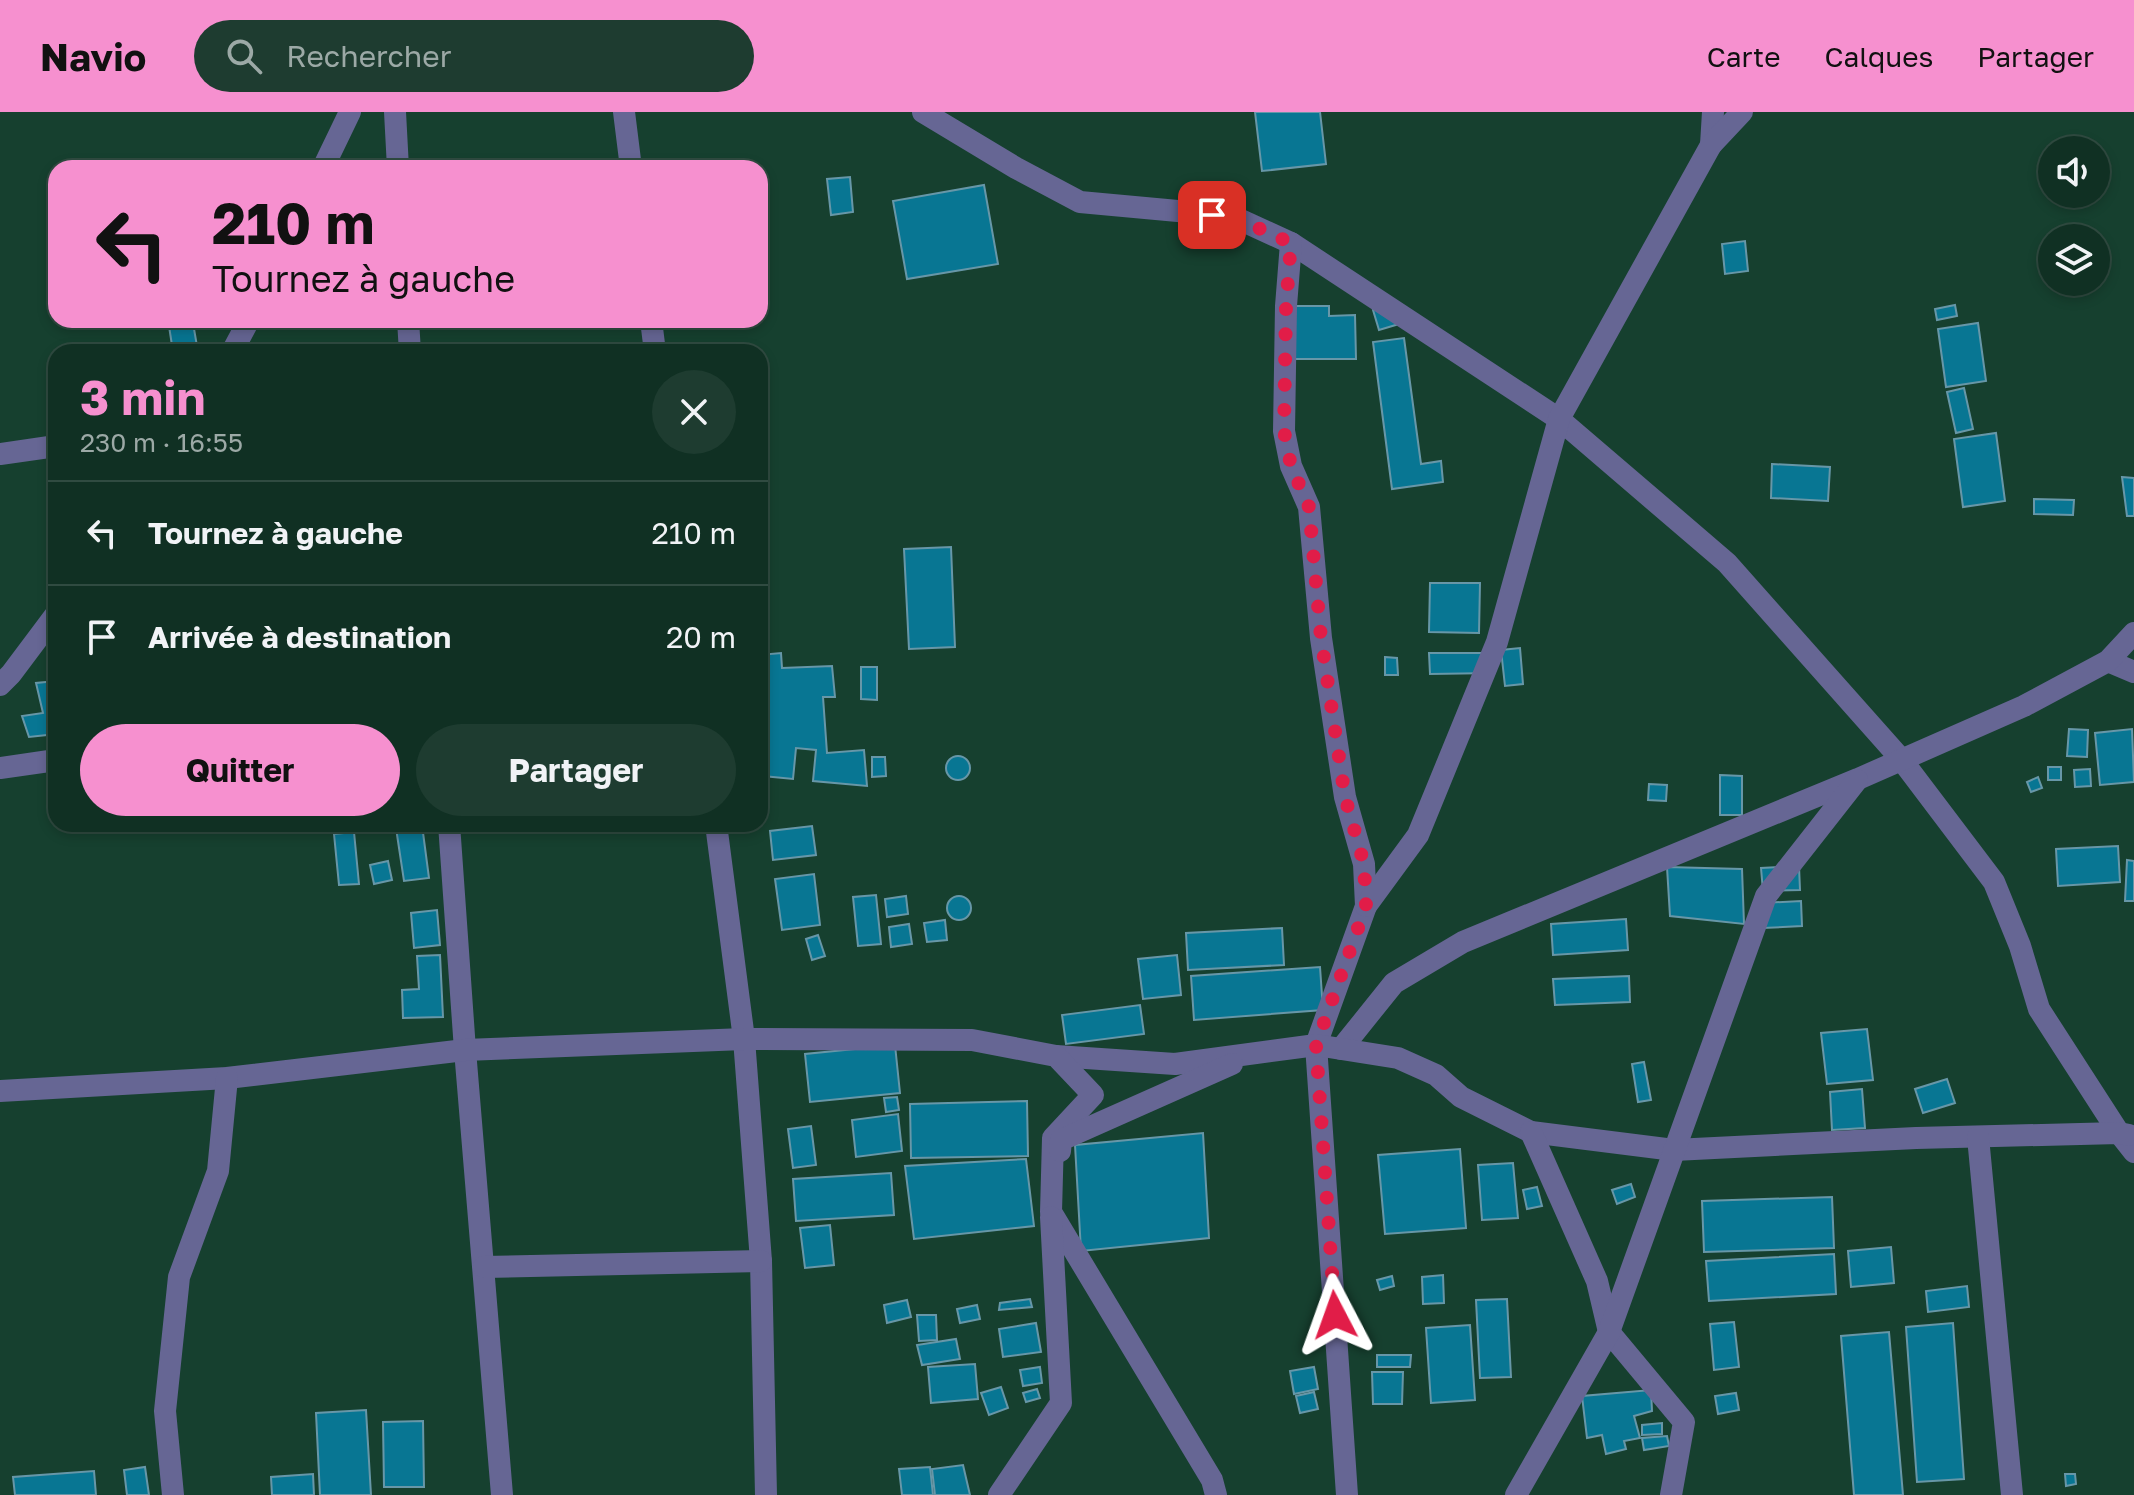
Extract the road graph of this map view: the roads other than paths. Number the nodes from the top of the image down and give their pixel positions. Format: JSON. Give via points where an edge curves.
{"nodes":[{"id":1,"x":350,"y":112,"type":"edge"},
{"id":2,"x":395,"y":112,"type":"edge"},
{"id":3,"x":624,"y":112,"type":"edge"},
{"id":4,"x":923,"y":112,"type":"edge"},
{"id":5,"x":1713,"y":112,"type":"edge"},
{"id":6,"x":1742,"y":112,"type":"edge"},
{"id":7,"x":1711,"y":145,"type":"junction"},
{"id":8,"x":327,"y":160,"type":"edge"},
{"id":9,"x":398,"y":160,"type":"edge"},
{"id":10,"x":630,"y":160,"type":"edge"},
{"id":11,"x":1291,"y":243,"type":"junction"},
{"id":12,"x":1559,"y":419,"type":"junction"},
{"id":13,"x":48,"y":447,"type":"edge"},
{"id":14,"x":0,"y":454,"type":"edge"},
{"id":15,"x":48,"y":625,"type":"edge"},
{"id":16,"x":2134,"y":633,"type":"edge"},
{"id":17,"x":2108,"y":661,"type":"junction"},
{"id":18,"x":2134,"y":672,"type":"edge"},
{"id":19,"x":0,"y":685,"type":"edge"},
{"id":20,"x":1901,"y":759,"type":"junction"},
{"id":21,"x":48,"y":761,"type":"edge"},
{"id":22,"x":0,"y":768,"type":"edge"},
{"id":23,"x":1858,"y":779,"type":"junction"},
{"id":24,"x":450,"y":832,"type":"edge"},
{"id":25,"x":717,"y":832,"type":"edge"},
{"id":26,"x":1366,"y":906,"type":"junction"},
{"id":27,"x":744,"y":1039,"type":"junction"},
{"id":28,"x":1316,"y":1045,"type":"junction"},
{"id":29,"x":1341,"y":1049,"type":"junction"},
{"id":30,"x":465,"y":1050,"type":"junction"},
{"id":31,"x":1251,"y":1055,"type":"junction"},
{"id":32,"x":1056,"y":1056,"type":"junction"},
{"id":33,"x":227,"y":1078,"type":"junction"},
{"id":34,"x":0,"y":1091,"type":"edge"},
{"id":35,"x":1531,"y":1132,"type":"junction"},
{"id":36,"x":2127,"y":1135,"type":"edge"},
{"id":37,"x":1978,"y":1137,"type":"junction"},
{"id":38,"x":1674,"y":1150,"type":"junction"},
{"id":39,"x":2134,"y":1152,"type":"edge"},
{"id":40,"x":1051,"y":1212,"type":"junction"},
{"id":41,"x":761,"y":1261,"type":"junction"},
{"id":42,"x":484,"y":1267,"type":"junction"},
{"id":43,"x":1609,"y":1332,"type":"junction"},
{"id":44,"x":173,"y":1495,"type":"edge"},
{"id":45,"x":502,"y":1495,"type":"edge"},
{"id":46,"x":766,"y":1495,"type":"edge"},
{"id":47,"x":999,"y":1495,"type":"edge"},
{"id":48,"x":1216,"y":1495,"type":"edge"},
{"id":49,"x":1347,"y":1495,"type":"edge"},
{"id":50,"x":1516,"y":1495,"type":"edge"},
{"id":51,"x":1671,"y":1495,"type":"edge"},
{"id":52,"x":2012,"y":1495,"type":"edge"}],
"edges":[{"from":1,"to":8,"type":"street"},
{"from":2,"to":9,"type":"street"},
{"from":3,"to":10,"type":"street"},
{"from":4,"to":11,"type":"street","via":[[1080,202],[1232,216]]},
{"from":5,"to":7,"type":"street"},
{"from":6,"to":7,"type":"street"},
{"from":7,"to":12,"type":"street"},
{"from":11,"to":12,"type":"street"},
{"from":11,"to":26,"type":"street","via":[[1284,431],[1291,466],[1309,507],[1321,638],[1345,797],[1364,864]]},
{"from":12,"to":20,"type":"street","via":[[1727,563]]},
{"from":12,"to":26,"type":"street","via":[[1497,642],[1418,835]]},
{"from":13,"to":14,"type":"street"},
{"from":15,"to":19,"type":"street"},
{"from":16,"to":17,"type":"street"},
{"from":17,"to":18,"type":"street"},
{"from":17,"to":20,"type":"street","via":[[2024,706]]},
{"from":20,"to":23,"type":"street"},
{"from":20,"to":36,"type":"street","via":[[1994,882],[2039,1009]]},
{"from":21,"to":22,"type":"street"},
{"from":23,"to":29,"type":"street","via":[[1463,942],[1394,983]]},
{"from":23,"to":38,"type":"street","via":[[1766,896]]},
{"from":24,"to":30,"type":"street"},
{"from":25,"to":27,"type":"street"},
{"from":26,"to":28,"type":"street"},
{"from":27,"to":30,"type":"street"},
{"from":27,"to":32,"type":"street","via":[[972,1040]]},
{"from":27,"to":41,"type":"street"},
{"from":28,"to":29,"type":"street"},
{"from":28,"to":31,"type":"street"},
{"from":28,"to":49,"type":"street"},
{"from":29,"to":35,"type":"street","via":[[1398,1058]]},
{"from":30,"to":33,"type":"street"},
{"from":30,"to":42,"type":"street"},
{"from":31,"to":32,"type":"street","via":[[1175,1064]]},
{"from":31,"to":40,"type":"street","via":[[1061,1140]]},
{"from":32,"to":40,"type":"street","via":[[1093,1095],[1053,1138]]},
{"from":33,"to":34,"type":"street"},
{"from":33,"to":44,"type":"street","via":[[218,1171],[179,1277],[165,1411]]},
{"from":35,"to":38,"type":"street"},
{"from":35,"to":43,"type":"street","via":[[1597,1281]]},
{"from":36,"to":37,"type":"street"},
{"from":36,"to":39,"type":"street"},
{"from":37,"to":38,"type":"street"},
{"from":37,"to":52,"type":"street"},
{"from":38,"to":43,"type":"street"},
{"from":40,"to":47,"type":"street","via":[[1061,1403]]},
{"from":40,"to":48,"type":"street","via":[[1212,1480]]},
{"from":41,"to":42,"type":"street"},
{"from":41,"to":46,"type":"street"},
{"from":42,"to":45,"type":"street"},
{"from":43,"to":50,"type":"street"},
{"from":43,"to":51,"type":"street","via":[[1684,1422]]}]}
